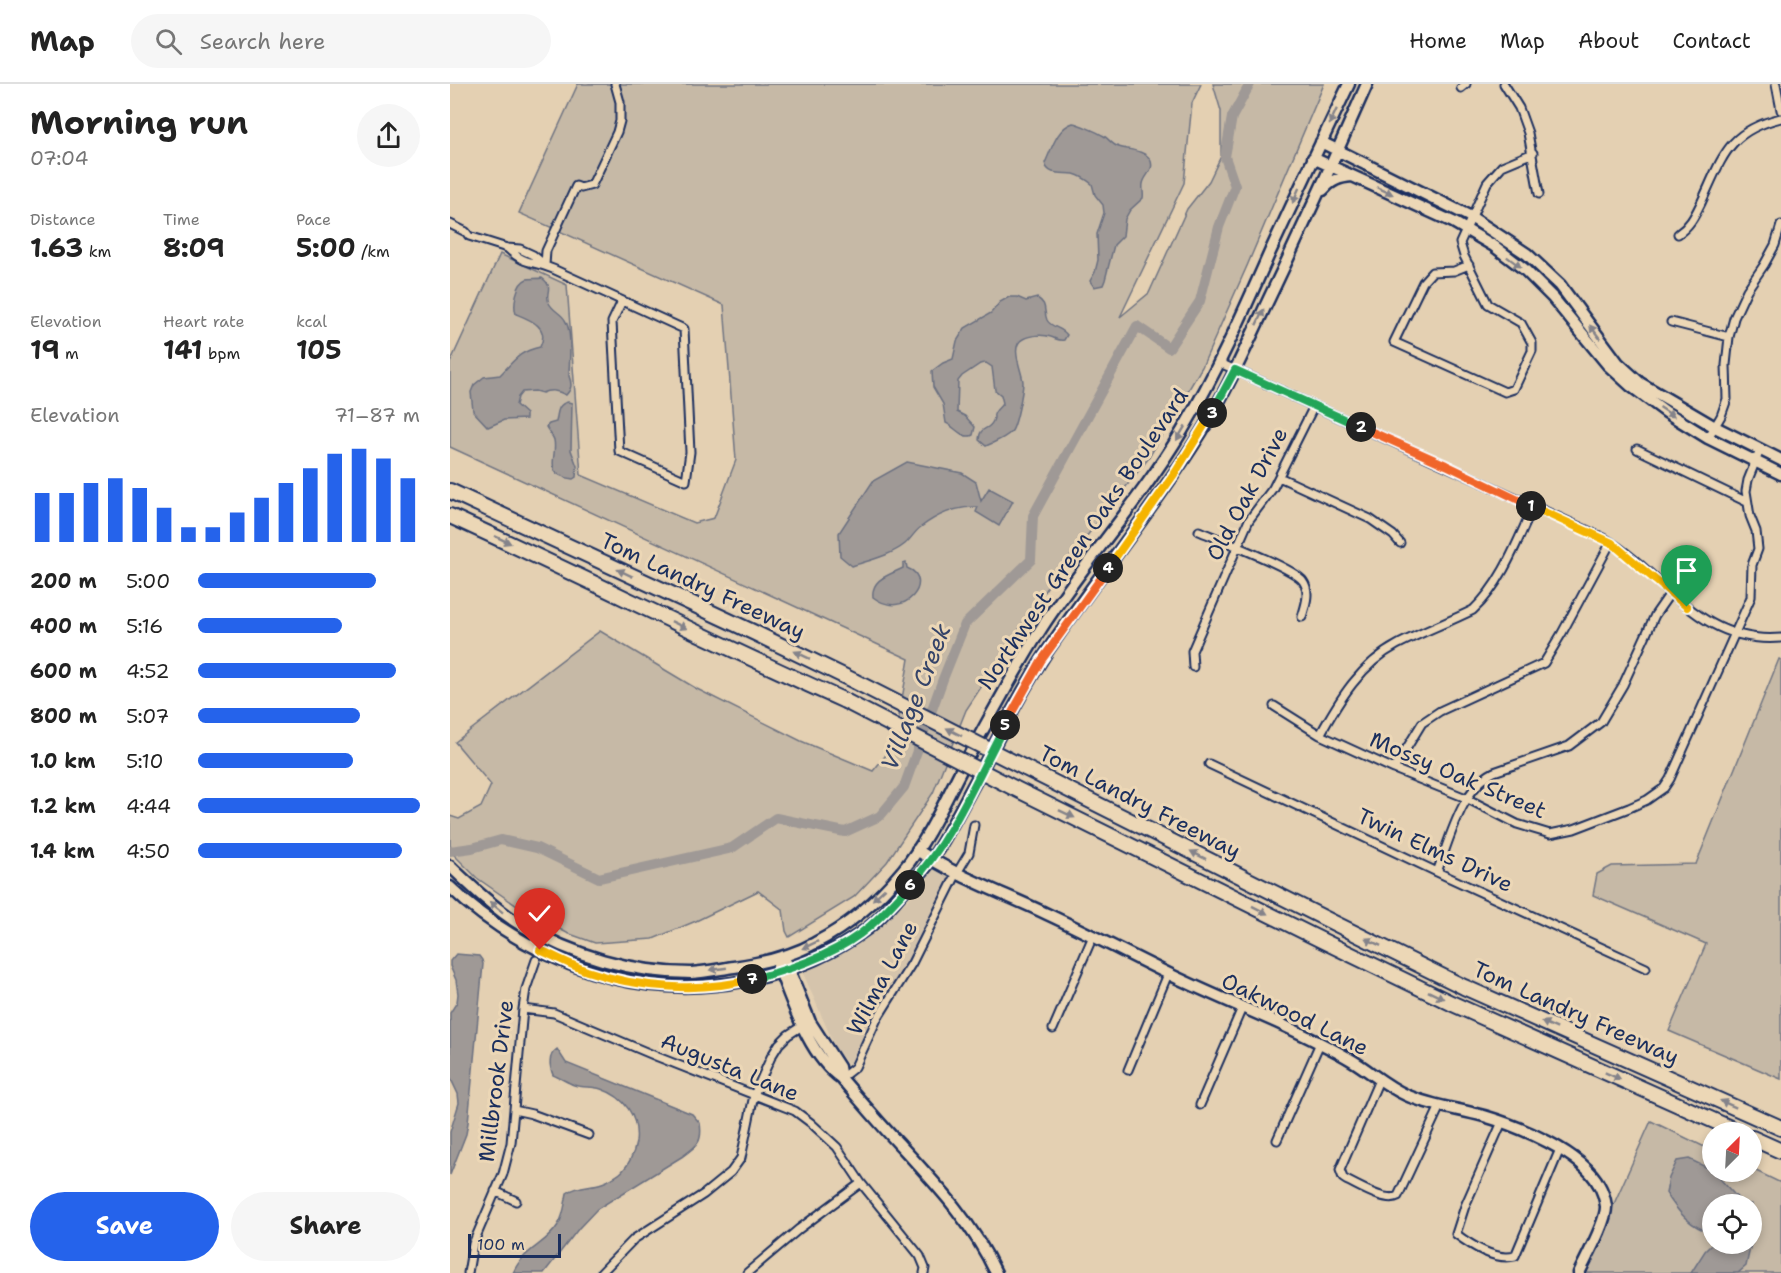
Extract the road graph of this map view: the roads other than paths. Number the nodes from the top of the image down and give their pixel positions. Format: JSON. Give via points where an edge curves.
{"nodes":[{"id":1,"x":615,"y":84,"type":"edge"},
{"id":2,"x":1349,"y":84,"type":"edge"},
{"id":3,"x":1367,"y":84,"type":"edge"},
{"id":4,"x":1504,"y":84,"type":"edge"},
{"id":5,"x":1776,"y":84,"type":"edge"},
{"id":6,"x":1781,"y":110,"type":"edge"},
{"id":7,"x":1781,"y":118,"type":"edge"},
{"id":8,"x":1347,"y":130,"type":"junction"},
{"id":9,"x":1321,"y":142,"type":"junction"},
{"id":10,"x":1338,"y":151,"type":"junction"},
{"id":11,"x":1533,"y":153,"type":"junction"},
{"id":12,"x":1313,"y":158,"type":"junction"},
{"id":13,"x":1360,"y":162,"type":"junction"},
{"id":14,"x":1331,"y":166,"type":"junction"},
{"id":15,"x":1352,"y":176,"type":"junction"},
{"id":16,"x":1539,"y":194,"type":"dead end"},
{"id":17,"x":1317,"y":197,"type":"junction"},
{"id":18,"x":1471,"y":217,"type":"junction"},
{"id":19,"x":450,"y":224,"type":"edge"},
{"id":20,"x":1781,"y":225,"type":"edge"},
{"id":21,"x":1466,"y":229,"type":"junction"},
{"id":22,"x":1678,"y":234,"type":"dead end"},
{"id":23,"x":545,"y":265,"type":"junction"},
{"id":24,"x":1468,"y":265,"type":"junction"},
{"id":25,"x":622,"y":301,"type":"junction"},
{"id":26,"x":1671,"y":322,"type":"dead end"},
{"id":27,"x":1729,"y":337,"type":"junction"},
{"id":28,"x":1220,"y":363,"type":"junction"},
{"id":29,"x":1235,"y":370,"type":"junction"},
{"id":30,"x":1314,"y":406,"type":"junction"},
{"id":31,"x":1715,"y":427,"type":"junction"},
{"id":32,"x":1708,"y":438,"type":"junction"},
{"id":33,"x":1637,"y":448,"type":"dead end"},
{"id":34,"x":1760,"y":450,"type":"junction"},
{"id":35,"x":1781,"y":460,"type":"edge"},
{"id":36,"x":1755,"y":462,"type":"junction"},
{"id":37,"x":1781,"y":474,"type":"edge"},
{"id":38,"x":1279,"y":477,"type":"junction"},
{"id":39,"x":450,"y":491,"type":"edge"},
{"id":40,"x":1747,"y":502,"type":"junction"},
{"id":41,"x":1533,"y":507,"type":"junction"},
{"id":42,"x":450,"y":516,"type":"edge"},
{"id":43,"x":1199,"y":531,"type":"dead end"},
{"id":44,"x":1611,"y":542,"type":"junction"},
{"id":45,"x":1400,"y":543,"type":"dead end"},
{"id":46,"x":1236,"y":546,"type":"junction"},
{"id":47,"x":1671,"y":592,"type":"junction"},
{"id":48,"x":1302,"y":617,"type":"dead end"},
{"id":49,"x":1735,"y":634,"type":"junction"},
{"id":50,"x":1781,"y":638,"type":"edge"},
{"id":51,"x":1193,"y":667,"type":"dead end"},
{"id":52,"x":1274,"y":706,"type":"dead end"},
{"id":53,"x":1320,"y":735,"type":"junction"},
{"id":54,"x":1209,"y":764,"type":"dead end"},
{"id":55,"x":1394,"y":769,"type":"junction"},
{"id":56,"x":1466,"y":798,"type":"junction"},
{"id":57,"x":974,"y":825,"type":"dead end"},
{"id":58,"x":917,"y":849,"type":"junction"},
{"id":59,"x":931,"y":860,"type":"junction"},
{"id":60,"x":450,"y":866,"type":"edge"},
{"id":61,"x":1437,"y":872,"type":"junction"},
{"id":62,"x":957,"y":873,"type":"junction"},
{"id":63,"x":450,"y":887,"type":"edge"},
{"id":64,"x":1093,"y":936,"type":"junction"},
{"id":65,"x":780,"y":958,"type":"junction"},
{"id":66,"x":536,"y":960,"type":"dead end"},
{"id":67,"x":1646,"y":969,"type":"dead end"},
{"id":68,"x":785,"y":970,"type":"junction"},
{"id":69,"x":1168,"y":974,"type":"junction"},
{"id":70,"x":1242,"y":1008,"type":"junction"},
{"id":71,"x":523,"y":1009,"type":"junction"},
{"id":72,"x":802,"y":1026,"type":"junction"},
{"id":73,"x":1053,"y":1029,"type":"dead end"},
{"id":74,"x":1320,"y":1043,"type":"junction"},
{"id":75,"x":1128,"y":1070,"type":"dead end"},
{"id":76,"x":841,"y":1078,"type":"junction"},
{"id":77,"x":1379,"y":1080,"type":"junction"},
{"id":78,"x":754,"y":1095,"type":"junction"},
{"id":79,"x":1200,"y":1105,"type":"dead end"},
{"id":80,"x":1440,"y":1106,"type":"junction"},
{"id":81,"x":514,"y":1110,"type":"junction"},
{"id":82,"x":1502,"y":1122,"type":"junction"},
{"id":83,"x":1717,"y":1122,"type":"edge"},
{"id":84,"x":1781,"y":1128,"type":"edge"},
{"id":85,"x":589,"y":1135,"type":"dead end"},
{"id":86,"x":1277,"y":1140,"type":"dead end"},
{"id":87,"x":1762,"y":1142,"type":"edge"},
{"id":88,"x":1560,"y":1149,"type":"junction"},
{"id":89,"x":1781,"y":1151,"type":"edge"},
{"id":90,"x":861,"y":1183,"type":"junction"},
{"id":91,"x":495,"y":1191,"type":"junction"},
{"id":92,"x":516,"y":1201,"type":"dead end"},
{"id":93,"x":468,"y":1273,"type":"edge"},
{"id":94,"x":601,"y":1273,"type":"edge"},
{"id":95,"x":747,"y":1273,"type":"edge"},
{"id":96,"x":924,"y":1273,"type":"edge"},
{"id":97,"x":996,"y":1273,"type":"edge"},
{"id":98,"x":1579,"y":1273,"type":"edge"}],
"edges":[{"from":1,"to":23,"type":"street","via":[[621,109],[617,132],[592,185],[576,186],[546,251]]},
{"from":2,"to":9,"type":"main road","name":"Northwest Green Oaks Boulevard","one_way":true},
{"from":3,"to":8,"type":"main road","name":"Northwest Green Oaks Boulevard"},
{"from":4,"to":11,"type":"street","via":[[1524,119]]},
{"from":5,"to":6,"type":"street"},
{"from":7,"to":22,"type":"street","via":[[1738,137],[1723,155],[1691,223]]},
{"from":8,"to":10,"type":"main road","name":"Northwest Green Oaks Boulevard"},
{"from":8,"to":13,"type":"main road","via":[[1349,149]]},
{"from":9,"to":10,"type":"main road"},
{"from":9,"to":12,"type":"main road","name":"Northwest Green Oaks Boulevard"},
{"from":10,"to":13,"type":"main road"},
{"from":10,"to":14,"type":"main road","name":"Northwest Green Oaks Boulevard"},
{"from":11,"to":16,"type":"street"},
{"from":11,"to":18,"type":"street","via":[[1502,166],[1487,183]]},
{"from":12,"to":14,"type":"main road"},
{"from":12,"to":28,"type":"main road","name":"Northwest Green Oaks Boulevard","one_way":true},
{"from":13,"to":18,"type":"main road"},
{"from":14,"to":15,"type":"main road"},
{"from":14,"to":17,"type":"main road","name":"Northwest Green Oaks Boulevard"},
{"from":15,"to":17,"type":"main road","via":[[1327,184]]},
{"from":15,"to":21,"type":"main road","one_way":true},
{"from":29,"to":17,"type":"main road","name":"Northwest Green Oaks Boulevard","one_way":true},
{"from":18,"to":21,"type":"street"},
{"from":31,"to":18,"type":"main road","one_way":true,"via":[[1640,383],[1618,363],[1560,285],[1527,254]]},
{"from":19,"to":23,"type":"street","via":[[469,236],[507,248],[529,263]]},
{"from":20,"to":27,"type":"street","via":[[1734,318]]},
{"from":21,"to":24,"type":"street","via":[[1460,243]]},
{"from":21,"to":32,"type":"main road","one_way":true,"via":[[1524,269],[1631,386]]},
{"from":23,"to":25,"type":"street"},
{"from":24,"to":24,"type":"street","via":[[1454,271],[1432,272],[1423,282],[1394,342],[1505,392],[1514,389],[1532,343],[1521,323],[1488,304]]},
{"from":25,"to":25,"type":"street","via":[[612,322],[619,452],[686,481],[690,452],[684,330]]},
{"from":26,"to":27,"type":"street"},
{"from":27,"to":31,"type":"street","via":[[1727,399]]},
{"from":28,"to":29,"type":"street"},
{"from":28,"to":58,"type":"main road","name":"Northwest Green Oaks Boulevard","one_way":true,"via":[[1148,485],[1028,650]]},
{"from":29,"to":30,"type":"street"},
{"from":29,"to":59,"type":"main road","name":"Northwest Green Oaks Boulevard","via":[[1175,473],[1041,661]]},
{"from":30,"to":38,"type":"street","name":"Old Oak Drive"},
{"from":30,"to":41,"type":"street"},
{"from":31,"to":32,"type":"street"},
{"from":31,"to":34,"type":"main road"},
{"from":32,"to":36,"type":"main road"},
{"from":33,"to":40,"type":"street"},
{"from":34,"to":35,"type":"main road"},
{"from":34,"to":36,"type":"street","name":"Mossy Oak Street"},
{"from":36,"to":37,"type":"main road"},
{"from":36,"to":40,"type":"street","name":"Mossy Oak Street","via":[[1748,480]]},
{"from":38,"to":45,"type":"street","via":[[1370,519]]},
{"from":38,"to":46,"type":"street","name":"Old Oak Drive"},
{"from":84,"to":39,"type":"highway","name":"Tom Landry Freeway","one_way":true,"bridge":true,"via":[[1464,987],[854,681]]},
{"from":40,"to":49,"type":"street","name":"Mossy Oak Street","via":[[1758,549],[1752,565],[1751,597]]},
{"from":41,"to":44,"type":"street"},
{"from":41,"to":53,"type":"street","via":[[1484,600],[1473,610],[1397,645],[1371,664],[1351,685]]},
{"from":42,"to":83,"type":"highway","name":"Tom Landry Freeway","one_way":true,"bridge":true,"via":[[845,701],[1421,988]]},
{"from":43,"to":46,"type":"street"},
{"from":44,"to":47,"type":"street"},
{"from":44,"to":55,"type":"street","via":[[1544,663],[1422,723]]},
{"from":46,"to":48,"type":"street","via":[[1303,581],[1307,594]]},
{"from":46,"to":51,"type":"street","name":"Old Oak Drive","via":[[1192,651]]},
{"from":47,"to":49,"type":"street","via":[[1700,617]]},
{"from":47,"to":56,"type":"street","via":[[1655,615],[1601,722],[1569,746],[1487,775]]},
{"from":49,"to":50,"type":"street"},
{"from":49,"to":56,"type":"street","name":"Mossy Oak Street","via":[[1670,779],[1647,800],[1574,829],[1550,834],[1517,824]]},
{"from":52,"to":53,"type":"street","name":"Mossy Oak Street"},
{"from":53,"to":55,"type":"street","name":"Mossy Oak Street"},
{"from":54,"to":61,"type":"street","name":"Twin Elms Drive"},
{"from":55,"to":56,"type":"street","name":"Mossy Oak Street"},
{"from":56,"to":61,"type":"street"},
{"from":57,"to":62,"type":"street","name":"Wilma Lane","via":[[969,853]]},
{"from":58,"to":59,"type":"main road","name":"Oakwood Lane"},
{"from":58,"to":65,"type":"main road","name":"Northwest Green Oaks Boulevard","one_way":true,"via":[[903,870],[848,922],[814,944]]},
{"from":59,"to":62,"type":"main road","name":"Oakwood Lane"},
{"from":59,"to":68,"type":"main road","name":"Northwest Green Oaks Boulevard","via":[[869,927],[806,963]]},
{"from":65,"to":60,"type":"main road","name":"Northwest Green Oaks Boulevard","one_way":true,"via":[[694,973],[610,962],[567,948],[521,925],[497,909]]},
{"from":61,"to":67,"type":"street","name":"Twin Elms Drive"},
{"from":62,"to":64,"type":"main road","name":"Oakwood Lane"},
{"from":62,"to":76,"type":"street","name":"Wilma Lane","via":[[912,963],[877,1019],[855,1068]]},
{"from":63,"to":68,"type":"main road","name":"Northwest Green Oaks Boulevard","via":[[491,922],[529,945],[614,979],[670,987],[706,986]]},
{"from":64,"to":69,"type":"main road","name":"Oakwood Lane"},
{"from":64,"to":73,"type":"street"},
{"from":65,"to":68,"type":"main road"},
{"from":66,"to":71,"type":"street","name":"Millbrook Drive"},
{"from":68,"to":72,"type":"main road"},
{"from":68,"to":76,"type":"main road"},
{"from":69,"to":70,"type":"main road","name":"Oakwood Lane"},
{"from":69,"to":75,"type":"street"},
{"from":70,"to":74,"type":"main road","name":"Oakwood Lane"},
{"from":70,"to":79,"type":"street"},
{"from":71,"to":78,"type":"street","name":"Augusta Lane","via":[[554,1013]]},
{"from":71,"to":81,"type":"street","name":"Millbrook Drive"},
{"from":72,"to":76,"type":"main road","via":[[824,1062]]},
{"from":72,"to":78,"type":"street","via":[[779,1044]]},
{"from":74,"to":77,"type":"main road","name":"Oakwood Lane"},
{"from":74,"to":86,"type":"street"},
{"from":76,"to":97,"type":"main road","via":[[944,1193]]},
{"from":77,"to":80,"type":"main road","name":"Oakwood Lane"},
{"from":77,"to":80,"type":"street","via":[[1341,1165],[1341,1174],[1385,1198],[1398,1196]]},
{"from":78,"to":90,"type":"street","name":"Augusta Lane","via":[[795,1111],[811,1123],[837,1147]]},
{"from":78,"to":94,"type":"street","via":[[741,1158],[731,1172],[634,1239]]},
{"from":80,"to":82,"type":"main road","name":"Oakwood Lane"},
{"from":81,"to":85,"type":"street"},
{"from":81,"to":91,"type":"street","name":"Millbrook Drive","via":[[511,1143]]},
{"from":82,"to":88,"type":"main road","name":"Oakwood Lane"},
{"from":82,"to":88,"type":"street","via":[[1456,1234],[1479,1249],[1507,1258],[1515,1256]]},
{"from":87,"to":89,"type":"highway"},
{"from":88,"to":98,"type":"main road","name":"Oakwood Lane","via":[[1594,1177],[1606,1205],[1603,1221]]},
{"from":90,"to":95,"type":"street","via":[[799,1228]]},
{"from":90,"to":96,"type":"street","name":"Augusta Lane","via":[[920,1256]]},
{"from":91,"to":92,"type":"street"},
{"from":91,"to":93,"type":"street","name":"Millbrook Drive","via":[[473,1244]]}]}
